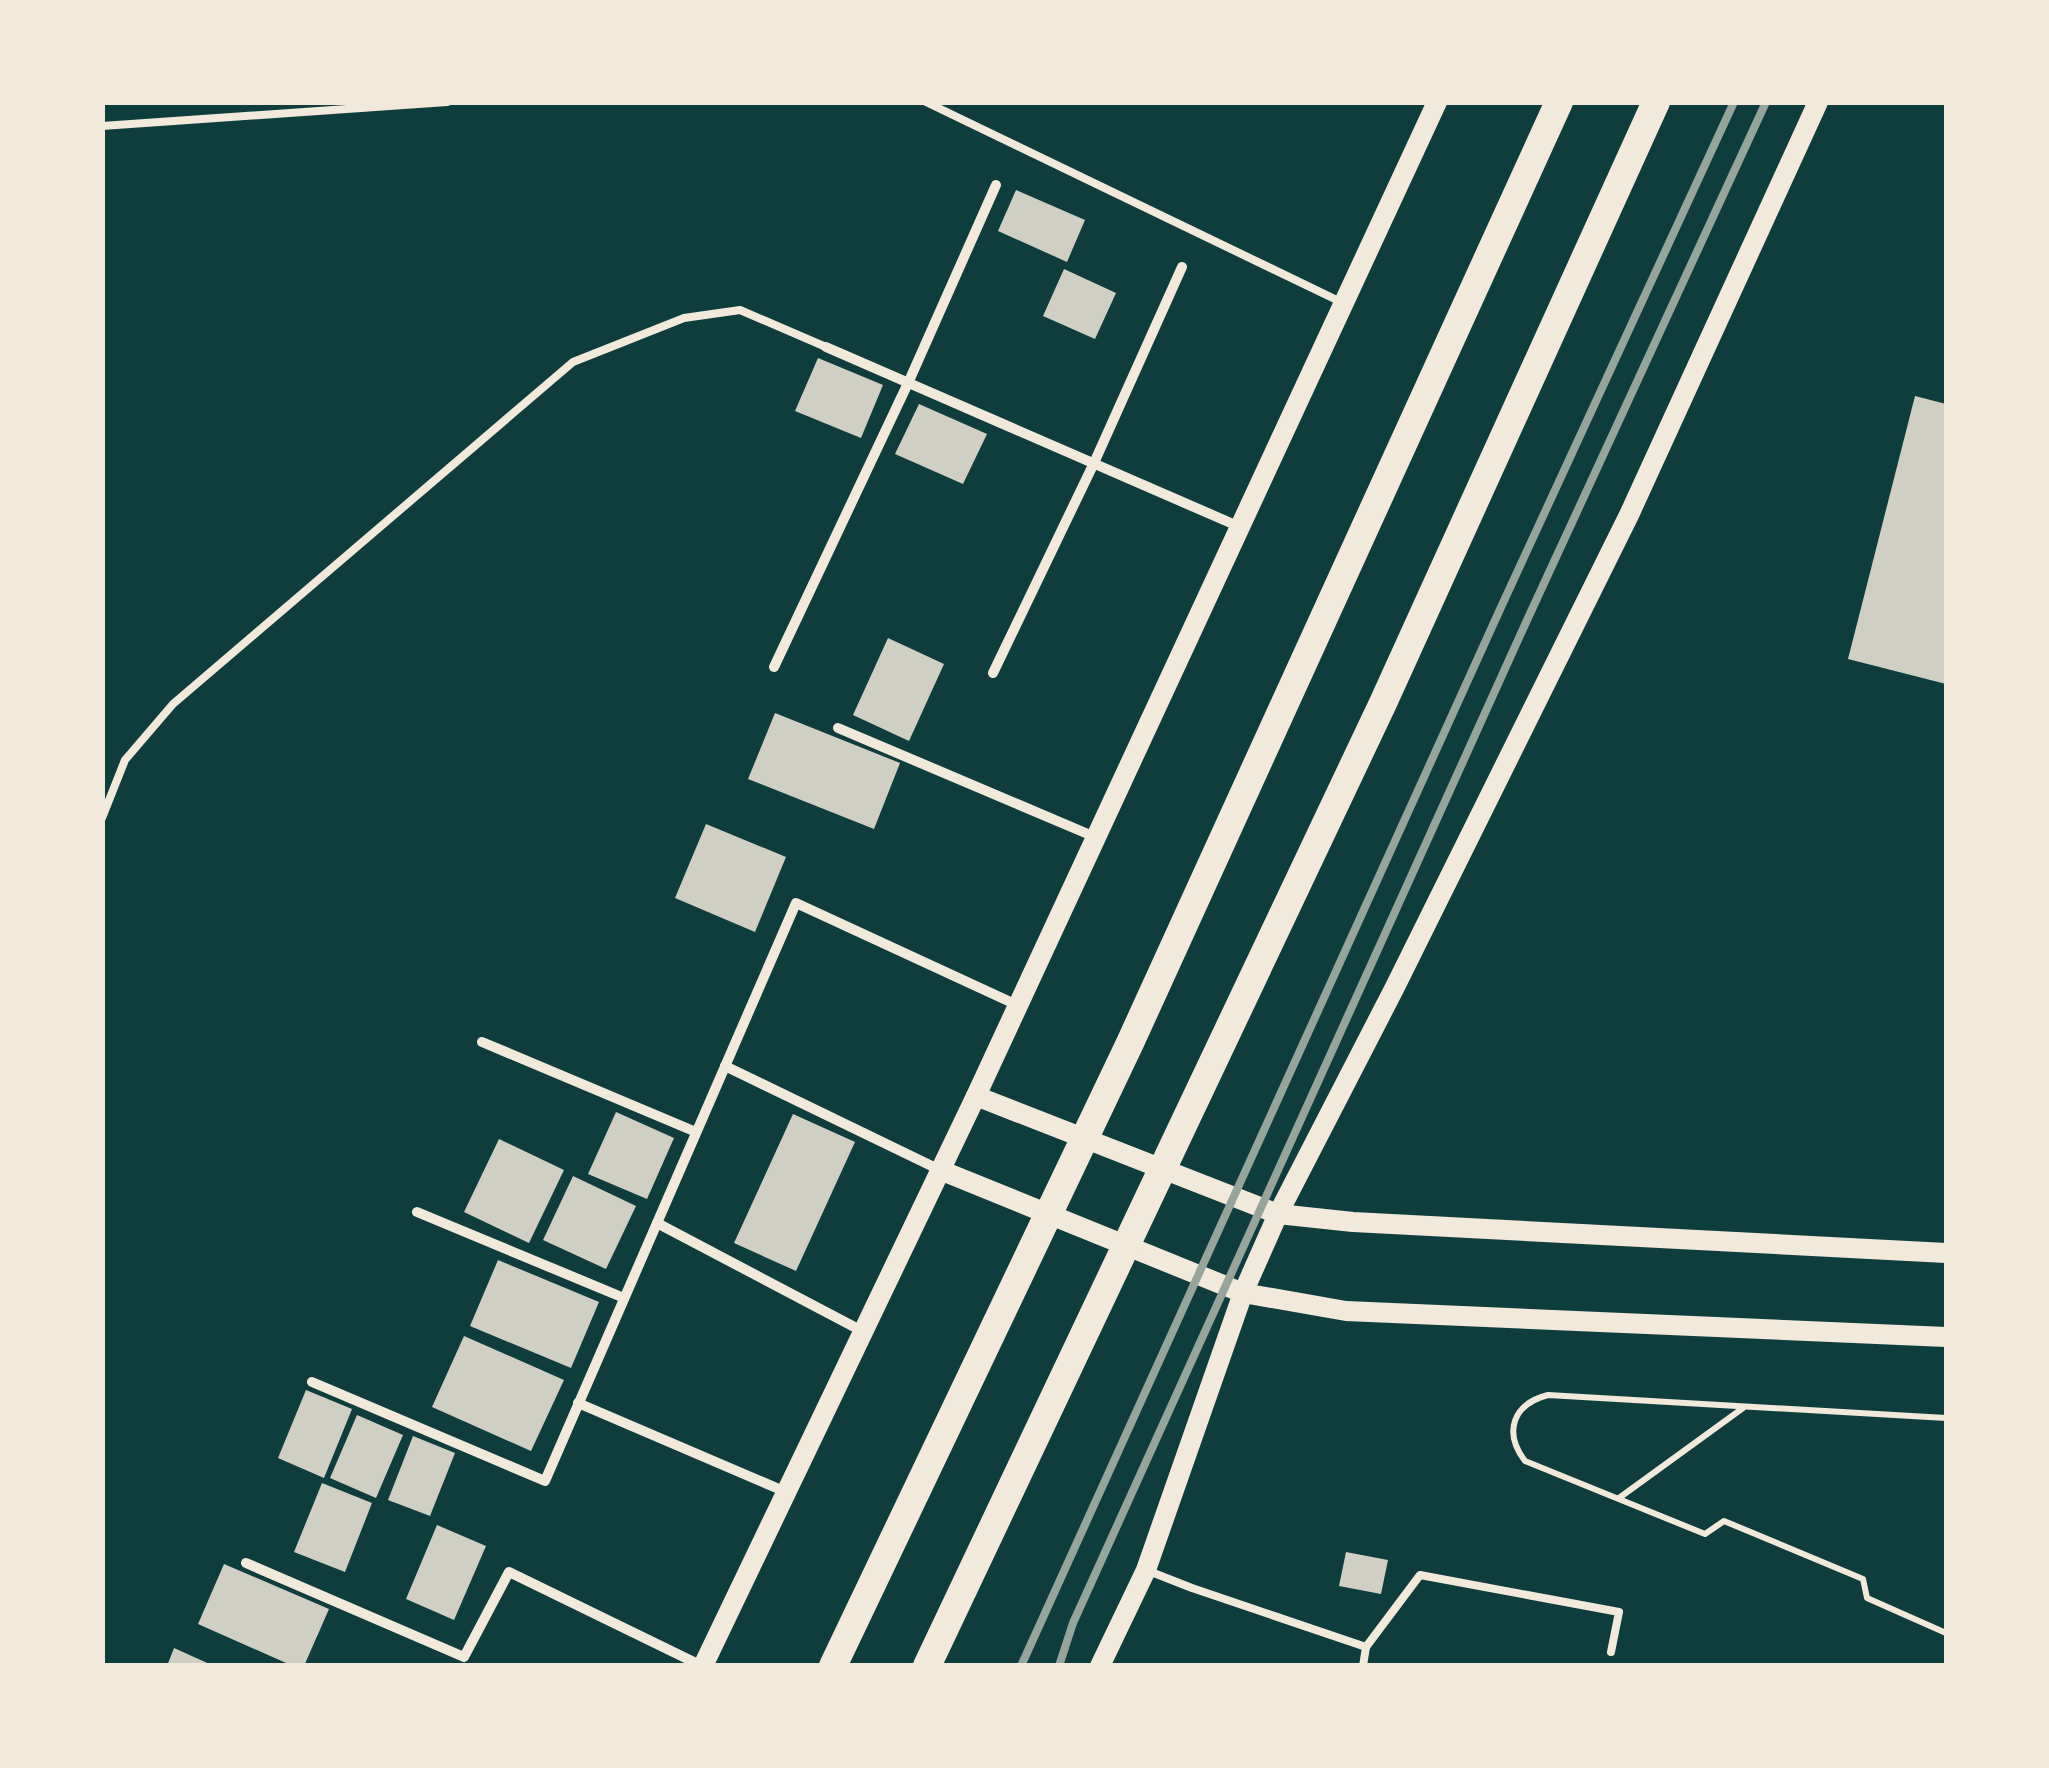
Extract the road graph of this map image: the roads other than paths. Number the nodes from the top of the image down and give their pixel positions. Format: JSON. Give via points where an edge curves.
{"nodes":[{"id":1,"x":446,"y":102,"type":"edge"},
{"id":2,"x":926,"y":102,"type":"edge"},
{"id":3,"x":1437,"y":102,"type":"edge"},
{"id":4,"x":1559,"y":102,"type":"edge"},
{"id":5,"x":1656,"y":102,"type":"edge"},
{"id":6,"x":1818,"y":102,"type":"edge"},
{"id":7,"x":102,"y":126,"type":"edge"},
{"id":8,"x":996,"y":185,"type":"dead end"},
{"id":9,"x":1182,"y":267,"type":"dead end"},
{"id":10,"x":1344,"y":303,"type":"junction"},
{"id":11,"x":826,"y":347,"type":"joint"},
{"id":12,"x":909,"y":382,"type":"junction"},
{"id":13,"x":1094,"y":463,"type":"junction"},
{"id":14,"x":1240,"y":527,"type":"junction"},
{"id":15,"x":774,"y":667,"type":"dead end"},
{"id":16,"x":993,"y":674,"type":"dead end"},
{"id":17,"x":838,"y":728,"type":"dead end"},
{"id":18,"x":102,"y":818,"type":"edge"},
{"id":19,"x":1095,"y":837,"type":"junction"},
{"id":20,"x":1018,"y":1006,"type":"junction"},
{"id":21,"x":482,"y":1042,"type":"dead end"},
{"id":22,"x":725,"y":1066,"type":"junction"},
{"id":23,"x":976,"y":1096,"type":"junction"},
{"id":24,"x":696,"y":1132,"type":"junction"},
{"id":25,"x":940,"y":1170,"type":"junction"},
{"id":26,"x":417,"y":1212,"type":"dead end"},
{"id":27,"x":1278,"y":1214,"type":"junction"},
{"id":28,"x":657,"y":1223,"type":"junction"},
{"id":29,"x":1946,"y":1253,"type":"edge"},
{"id":30,"x":1243,"y":1293,"type":"junction"},
{"id":31,"x":624,"y":1298,"type":"junction"},
{"id":32,"x":862,"y":1331,"type":"junction"},
{"id":33,"x":1946,"y":1336,"type":"edge"},
{"id":34,"x":312,"y":1382,"type":"dead end"},
{"id":35,"x":578,"y":1402,"type":"junction"},
{"id":36,"x":786,"y":1492,"type":"junction"},
{"id":37,"x":246,"y":1563,"type":"dead end"},
{"id":38,"x":1146,"y":1570,"type":"junction"},
{"id":39,"x":1366,"y":1646,"type":"junction"},
{"id":40,"x":1612,"y":1652,"type":"dead end"},
{"id":41,"x":1365,"y":1665,"type":"edge"},
{"id":42,"x":702,"y":1666,"type":"edge"},
{"id":43,"x":833,"y":1666,"type":"edge"},
{"id":44,"x":927,"y":1666,"type":"edge"},
{"id":45,"x":1100,"y":1666,"type":"edge"}],
"edges":[{"from":1,"to":7,"type":"lane"},
{"from":2,"to":10,"type":"lane"},
{"from":3,"to":10,"type":"main road"},
{"from":4,"to":43,"type":"highway","via":[[1130,1043]]},
{"from":5,"to":44,"type":"highway","via":[[1374,721]]},
{"from":6,"to":27,"type":"main road","via":[[1629,515]]},
{"from":8,"to":12,"type":"street"},
{"from":9,"to":13,"type":"street"},
{"from":10,"to":14,"type":"main road"},
{"from":11,"to":12,"type":"street"},
{"from":11,"to":18,"type":"lane","via":[[740,310],[684,318],[573,362],[173,704],[125,760]]},
{"from":12,"to":13,"type":"street"},
{"from":12,"to":15,"type":"street"},
{"from":13,"to":14,"type":"street"},
{"from":13,"to":16,"type":"street"},
{"from":14,"to":19,"type":"main road"},
{"from":17,"to":19,"type":"street"},
{"from":19,"to":20,"type":"main road"},
{"from":20,"to":22,"type":"street","via":[[796,903]]},
{"from":20,"to":23,"type":"main road"},
{"from":21,"to":24,"type":"street"},
{"from":22,"to":24,"type":"street"},
{"from":22,"to":25,"type":"street"},
{"from":23,"to":25,"type":"main road"},
{"from":23,"to":27,"type":"main road"},
{"from":24,"to":28,"type":"street"},
{"from":25,"to":30,"type":"main road"},
{"from":25,"to":32,"type":"main road"},
{"from":26,"to":31,"type":"street"},
{"from":27,"to":29,"type":"main road"},
{"from":27,"to":30,"type":"main road"},
{"from":28,"to":31,"type":"street"},
{"from":28,"to":32,"type":"street"},
{"from":30,"to":33,"type":"main road","via":[[1346,1311]]},
{"from":30,"to":38,"type":"main road"},
{"from":31,"to":35,"type":"street"},
{"from":32,"to":36,"type":"main road"},
{"from":34,"to":35,"type":"street","via":[[545,1480]]},
{"from":35,"to":36,"type":"street"},
{"from":36,"to":42,"type":"main road"},
{"from":37,"to":42,"type":"street","via":[[464,1657],[509,1572]]},
{"from":38,"to":39,"type":"lane"},
{"from":38,"to":45,"type":"main road"},
{"from":39,"to":40,"type":"lane","via":[[1420,1575],[1619,1612]]},
{"from":39,"to":41,"type":"lane"}]}
